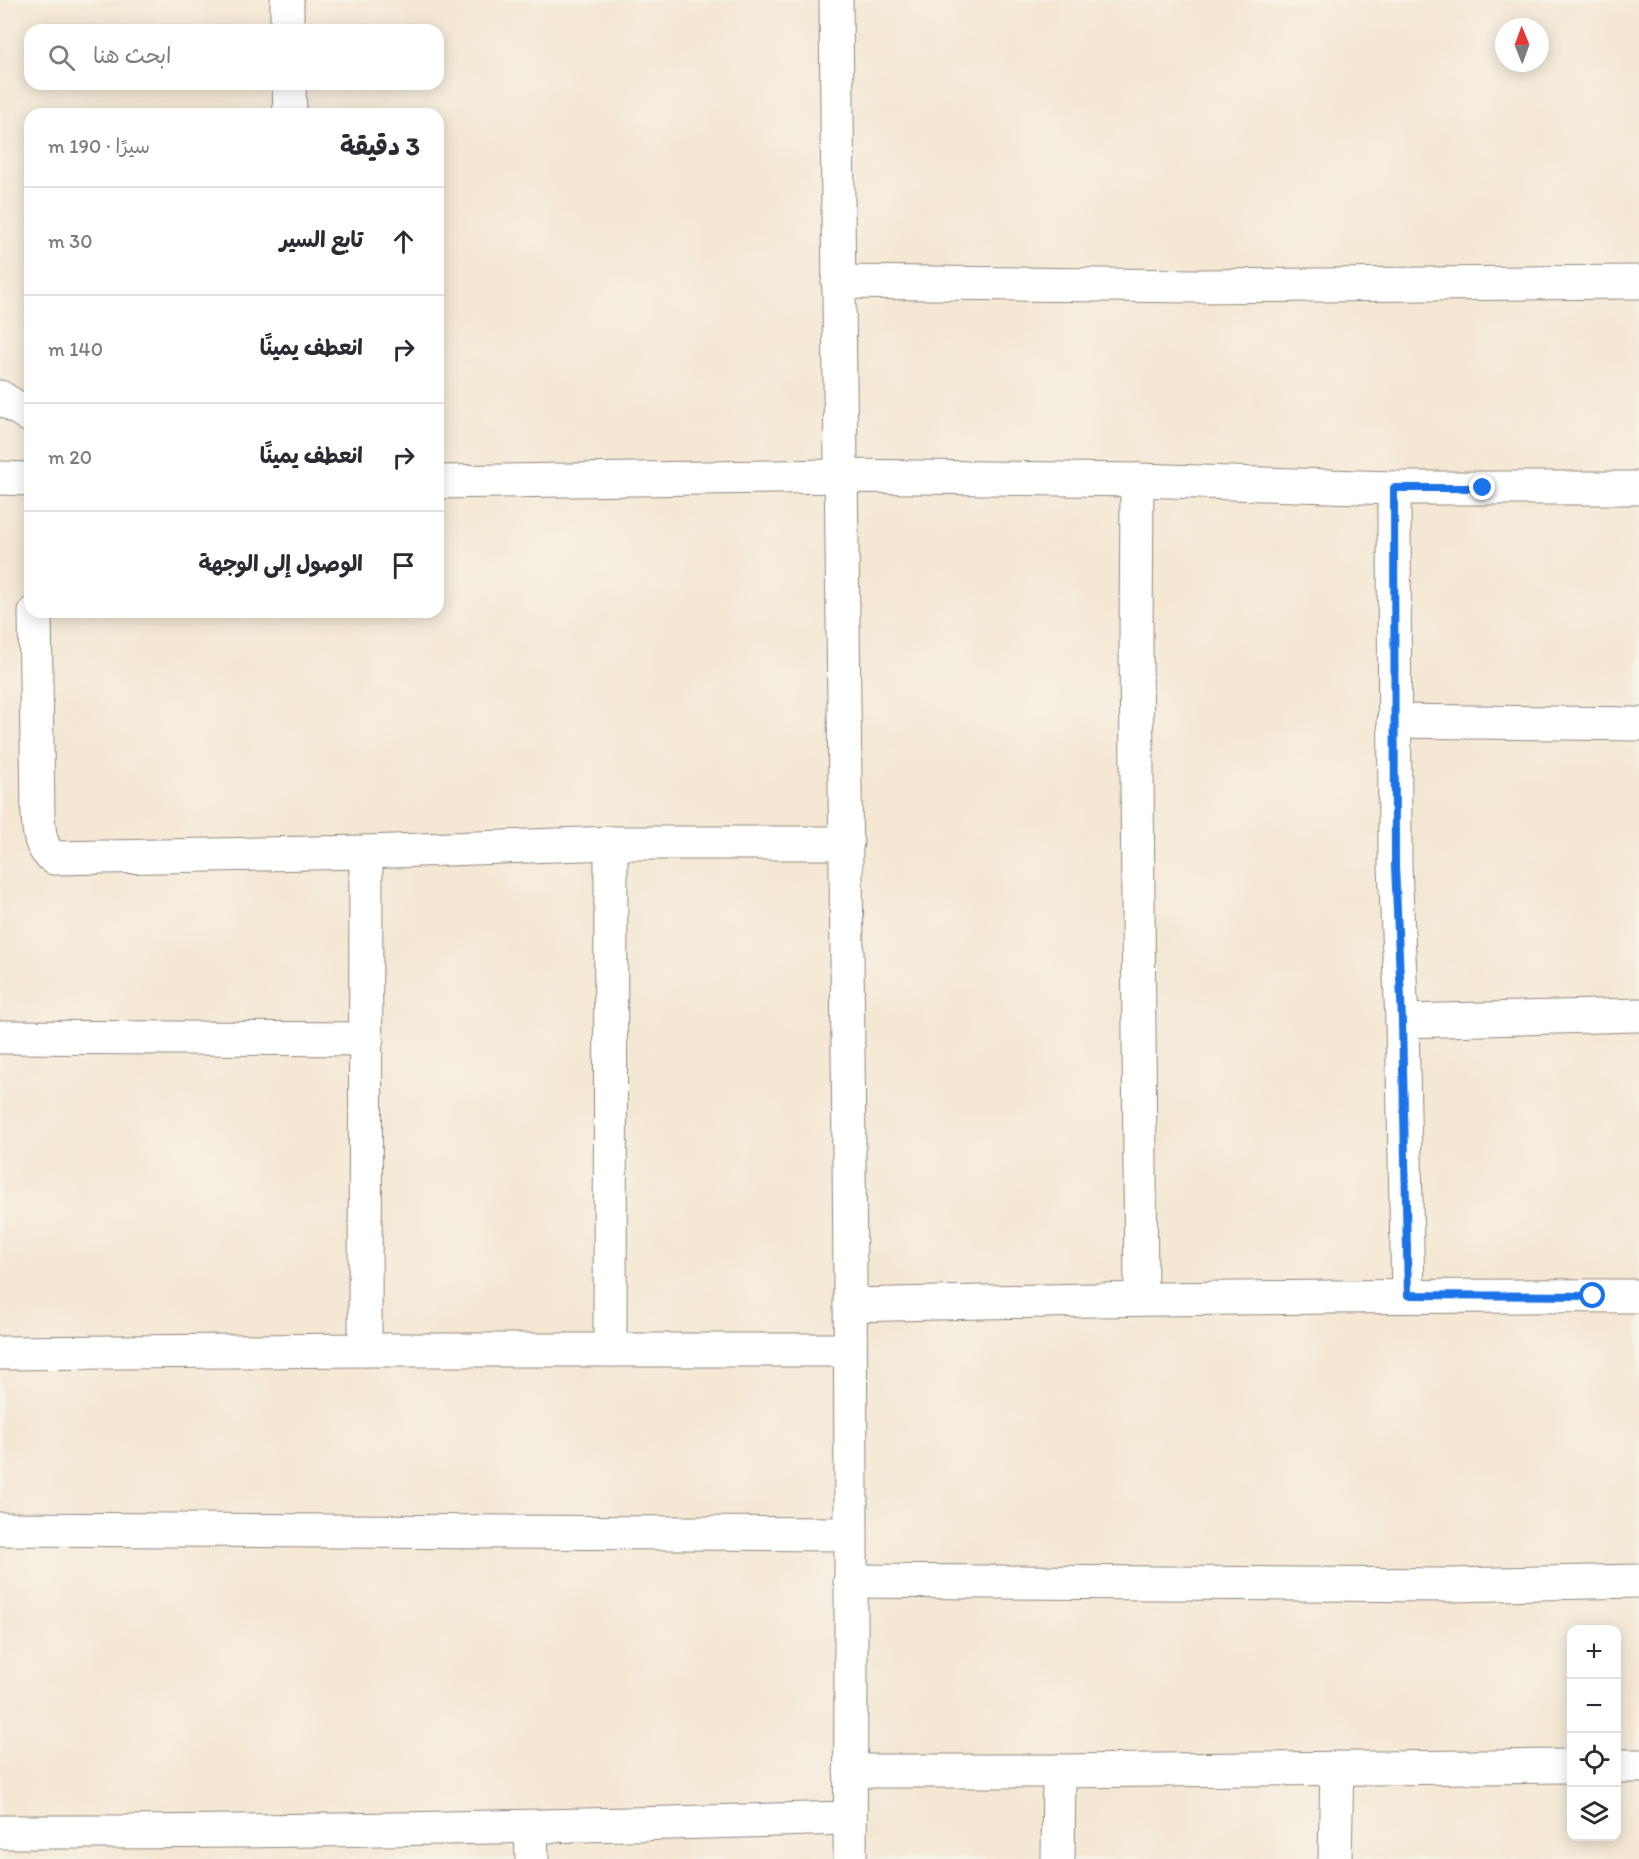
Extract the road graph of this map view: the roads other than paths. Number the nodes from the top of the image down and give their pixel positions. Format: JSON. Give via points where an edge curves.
{"nodes":[{"id":1,"x":287,"y":0,"type":"edge"},
{"id":2,"x":836,"y":0,"type":"edge"},
{"id":3,"x":287,"y":24,"type":"edge"},
{"id":4,"x":289,"y":90,"type":"edge"},
{"id":5,"x":290,"y":108,"type":"edge"},
{"id":6,"x":838,"y":282,"type":"junction"},
{"id":7,"x":1639,"y":282,"type":"edge"},
{"id":8,"x":0,"y":397,"type":"edge"},
{"id":9,"x":24,"y":412,"type":"edge"},
{"id":10,"x":842,"y":476,"type":"junction"},
{"id":11,"x":0,"y":478,"type":"edge"},
{"id":12,"x":24,"y":479,"type":"edge"},
{"id":13,"x":1137,"y":480,"type":"junction"},
{"id":14,"x":444,"y":482,"type":"edge"},
{"id":15,"x":1394,"y":488,"type":"junction"},
{"id":16,"x":1639,"y":488,"type":"edge"},
{"id":17,"x":35,"y":618,"type":"edge"},
{"id":18,"x":1394,"y":722,"type":"junction"},
{"id":19,"x":1639,"y":724,"type":"edge"},
{"id":20,"x":610,"y":843,"type":"junction"},
{"id":21,"x":847,"y":843,"type":"junction"},
{"id":22,"x":366,"y":852,"type":"junction"},
{"id":23,"x":1639,"y":1015,"type":"edge"},
{"id":24,"x":1402,"y":1021,"type":"junction"},
{"id":25,"x":0,"y":1037,"type":"edge"},
{"id":26,"x":367,"y":1039,"type":"junction"},
{"id":27,"x":1408,"y":1295,"type":"junction"},
{"id":28,"x":1639,"y":1296,"type":"edge"},
{"id":29,"x":1141,"y":1298,"type":"junction"},
{"id":30,"x":850,"y":1305,"type":"junction"},
{"id":31,"x":365,"y":1350,"type":"junction"},
{"id":32,"x":610,"y":1350,"type":"junction"},
{"id":33,"x":850,"y":1350,"type":"junction"},
{"id":34,"x":0,"y":1353,"type":"edge"},
{"id":35,"x":0,"y":1529,"type":"edge"},
{"id":36,"x":850,"y":1534,"type":"junction"},
{"id":37,"x":850,"y":1581,"type":"junction"},
{"id":38,"x":1639,"y":1581,"type":"edge"},
{"id":39,"x":1567,"y":1766,"type":"edge"},
{"id":40,"x":1621,"y":1766,"type":"edge"},
{"id":41,"x":1639,"y":1766,"type":"edge"},
{"id":42,"x":1337,"y":1768,"type":"junction"},
{"id":43,"x":850,"y":1771,"type":"junction"},
{"id":44,"x":1059,"y":1771,"type":"junction"},
{"id":45,"x":850,"y":1818,"type":"junction"},
{"id":46,"x":531,"y":1827,"type":"junction"},
{"id":47,"x":0,"y":1832,"type":"edge"},
{"id":48,"x":255,"y":1845,"type":"edge"},
{"id":49,"x":532,"y":1859,"type":"edge"},
{"id":50,"x":850,"y":1859,"type":"edge"},
{"id":51,"x":1058,"y":1859,"type":"edge"},
{"id":52,"x":1335,"y":1859,"type":"edge"}],
"edges":[{"from":1,"to":3,"type":"street"},
{"from":2,"to":6,"type":"street"},
{"from":4,"to":5,"type":"street"},
{"from":6,"to":7,"type":"street","via":[[1197,286]]},
{"from":6,"to":10,"type":"street"},
{"from":8,"to":9,"type":"street"},
{"from":10,"to":13,"type":"street"},
{"from":10,"to":14,"type":"street"},
{"from":10,"to":21,"type":"street"},
{"from":11,"to":12,"type":"street"},
{"from":13,"to":15,"type":"street"},
{"from":13,"to":29,"type":"street"},
{"from":15,"to":16,"type":"street"},
{"from":15,"to":18,"type":"street"},
{"from":17,"to":22,"type":"street","via":[[38,814],[40,836],[54,858]]},
{"from":18,"to":19,"type":"street"},
{"from":18,"to":24,"type":"street"},
{"from":20,"to":21,"type":"street"},
{"from":20,"to":22,"type":"street"},
{"from":20,"to":32,"type":"street"},
{"from":21,"to":30,"type":"street"},
{"from":22,"to":26,"type":"street"},
{"from":23,"to":24,"type":"street"},
{"from":24,"to":27,"type":"street"},
{"from":25,"to":26,"type":"street"},
{"from":26,"to":31,"type":"street"},
{"from":27,"to":28,"type":"street"},
{"from":27,"to":29,"type":"street"},
{"from":29,"to":30,"type":"street"},
{"from":30,"to":33,"type":"street"},
{"from":31,"to":32,"type":"street"},
{"from":31,"to":34,"type":"street"},
{"from":32,"to":33,"type":"street"},
{"from":33,"to":36,"type":"street"},
{"from":35,"to":36,"type":"street"},
{"from":36,"to":37,"type":"street"},
{"from":37,"to":38,"type":"street","via":[[1451,1585]]},
{"from":37,"to":43,"type":"street"},
{"from":39,"to":42,"type":"street"},
{"from":40,"to":41,"type":"street"},
{"from":42,"to":44,"type":"street"},
{"from":42,"to":52,"type":"street"},
{"from":43,"to":44,"type":"street"},
{"from":43,"to":45,"type":"street"},
{"from":44,"to":51,"type":"street"},
{"from":45,"to":46,"type":"street"},
{"from":45,"to":50,"type":"street"},
{"from":46,"to":48,"type":"street"},
{"from":46,"to":49,"type":"street"},
{"from":47,"to":48,"type":"street"}]}
